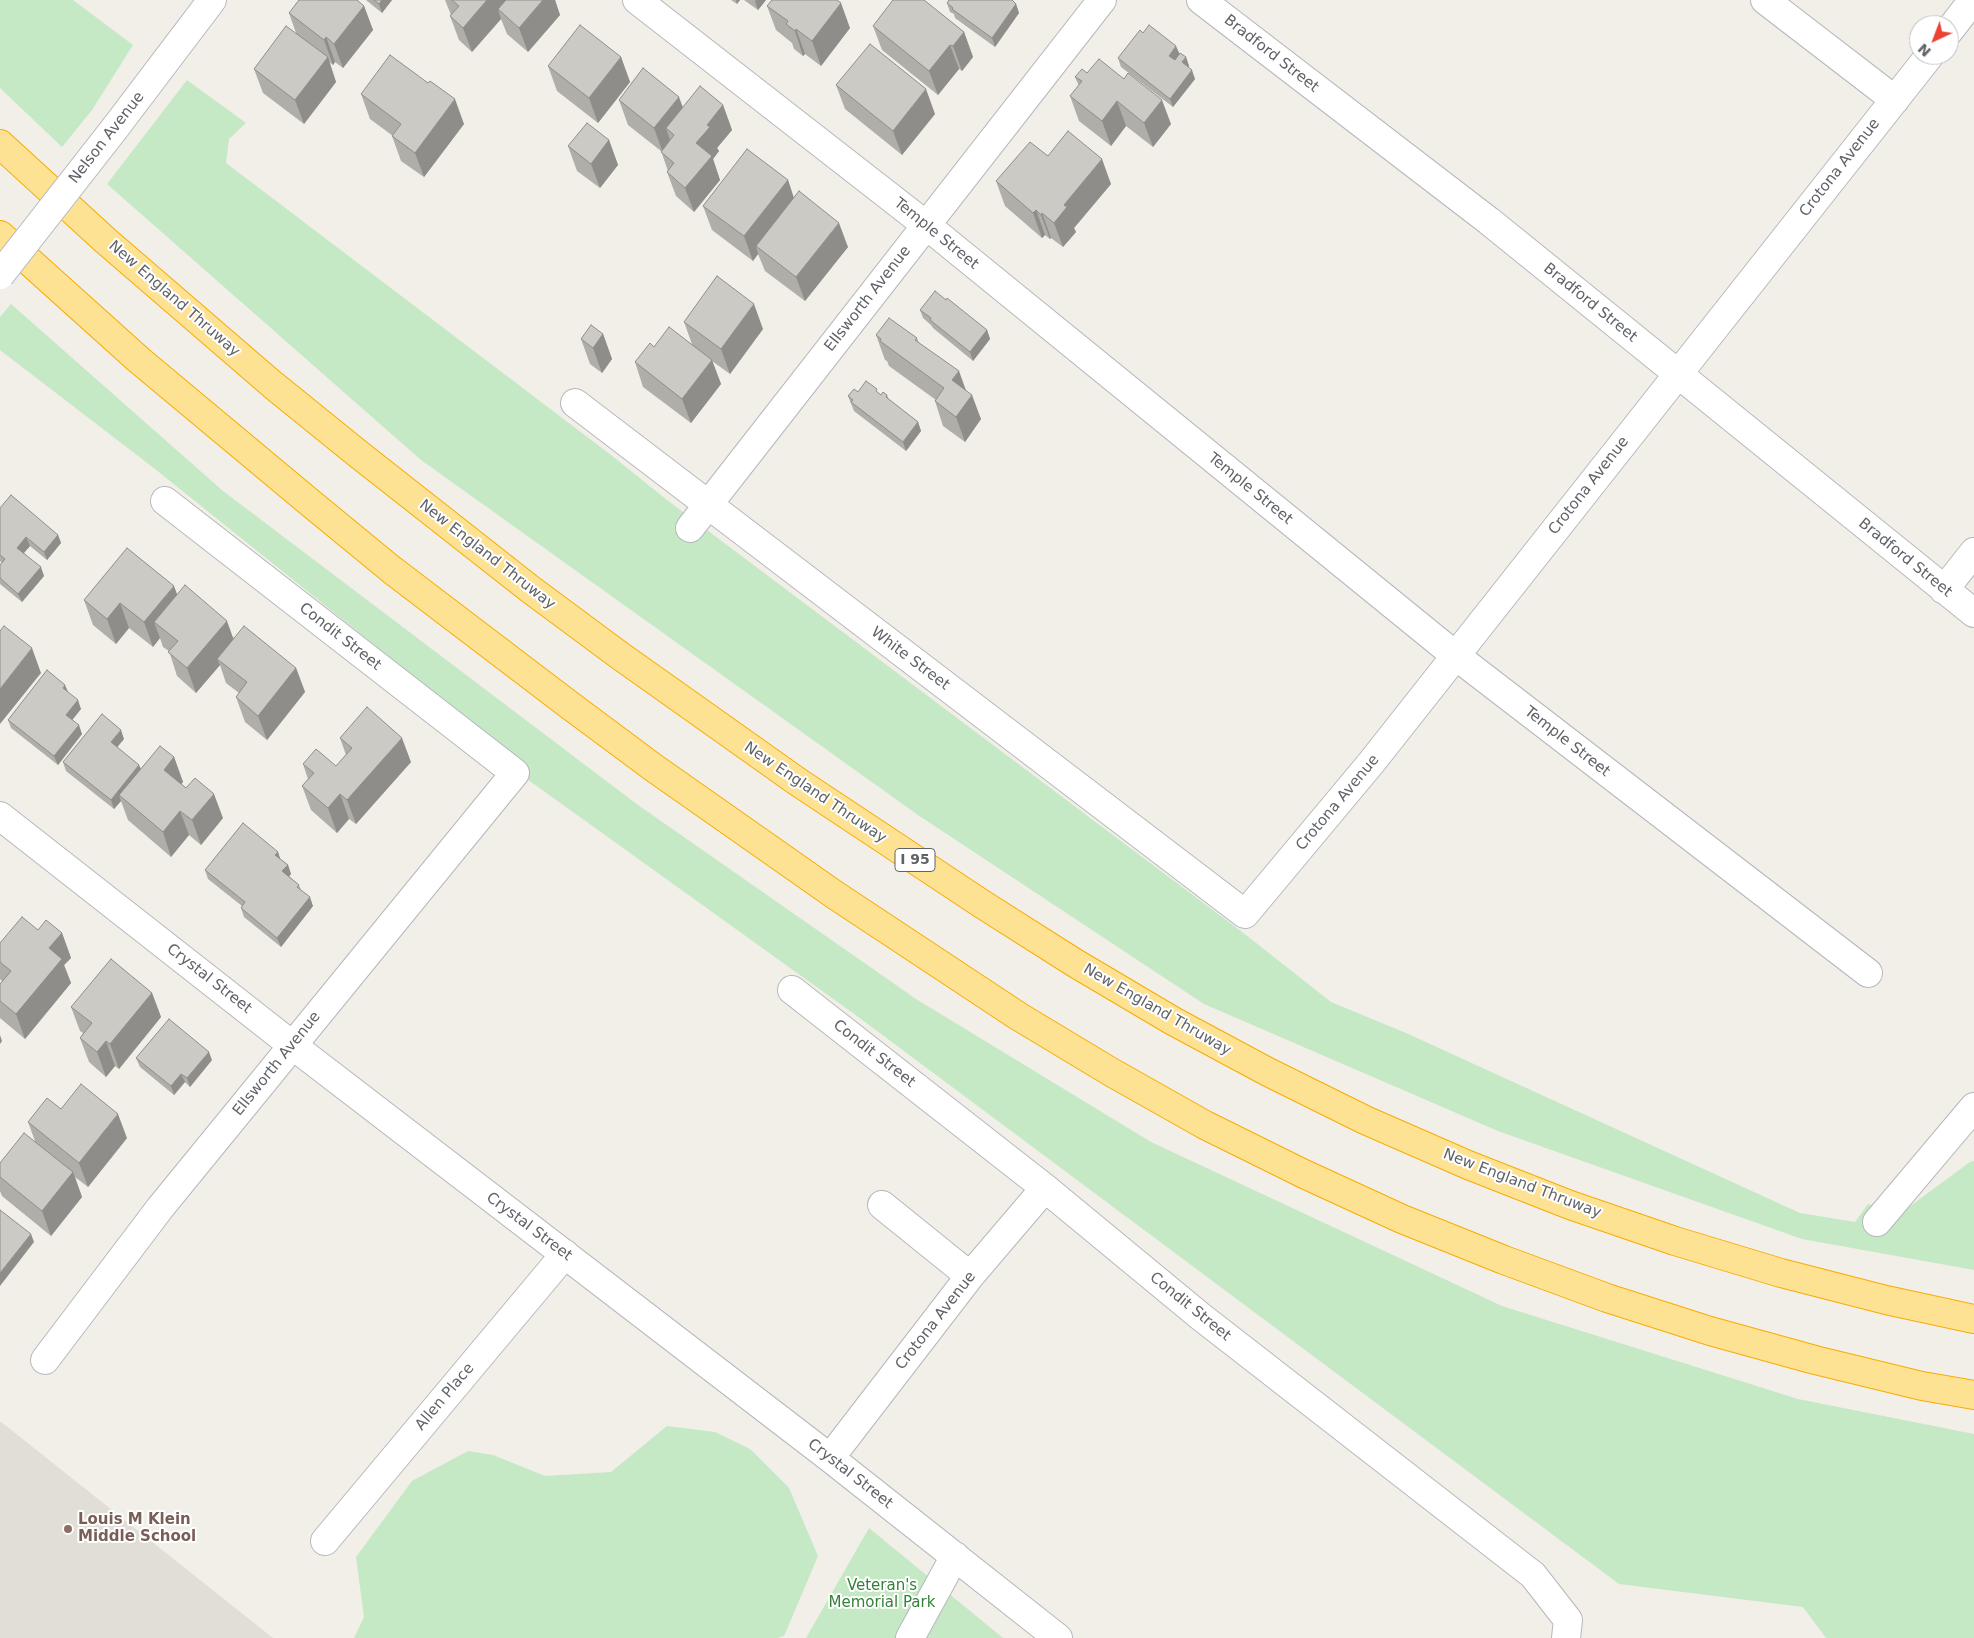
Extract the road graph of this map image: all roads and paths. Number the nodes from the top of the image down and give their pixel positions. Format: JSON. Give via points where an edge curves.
{"nodes":[{"id":1,"x":212,"y":0,"type":"edge"},
{"id":2,"x":637,"y":0,"type":"edge"},
{"id":3,"x":1102,"y":0,"type":"edge"},
{"id":4,"x":1201,"y":0,"type":"edge"},
{"id":5,"x":1765,"y":0,"type":"edge"},
{"id":6,"x":1973,"y":0,"type":"edge"},
{"id":7,"x":1959,"y":18,"type":"edge"},
{"id":8,"x":1922,"y":65,"type":"edge"},
{"id":9,"x":1895,"y":100,"type":"junction"},
{"id":10,"x":0,"y":144,"type":"edge"},
{"id":11,"x":926,"y":225,"type":"junction"},
{"id":12,"x":0,"y":235,"type":"edge"},
{"id":13,"x":0,"y":275,"type":"edge"},
{"id":14,"x":1678,"y":374,"type":"junction"},
{"id":15,"x":575,"y":403,"type":"dead end"},
{"id":16,"x":165,"y":501,"type":"dead end"},
{"id":17,"x":708,"y":504,"type":"junction"},
{"id":18,"x":690,"y":528,"type":"dead end"},
{"id":19,"x":1974,"y":552,"type":"edge"},
{"id":20,"x":1944,"y":590,"type":"junction"},
{"id":21,"x":1974,"y":613,"type":"edge"},
{"id":22,"x":1456,"y":656,"type":"junction"},
{"id":23,"x":515,"y":773,"type":"joint"},
{"id":24,"x":4,"y":828,"type":"edge"},
{"id":25,"x":1245,"y":914,"type":"joint"},
{"id":26,"x":1868,"y":973,"type":"dead end"},
{"id":27,"x":792,"y":990,"type":"dead end"},
{"id":28,"x":292,"y":1045,"type":"junction"},
{"id":29,"x":1974,"y":1107,"type":"edge"},
{"id":30,"x":1045,"y":1188,"type":"junction"},
{"id":31,"x":882,"y":1205,"type":"dead end"},
{"id":32,"x":1877,"y":1222,"type":"dead end"},
{"id":33,"x":565,"y":1254,"type":"junction"},
{"id":34,"x":970,"y":1276,"type":"junction"},
{"id":35,"x":1974,"y":1318,"type":"edge"},
{"id":36,"x":45,"y":1360,"type":"dead end"},
{"id":37,"x":1974,"y":1396,"type":"edge"},
{"id":38,"x":830,"y":1458,"type":"junction"},
{"id":39,"x":325,"y":1541,"type":"dead end"},
{"id":40,"x":955,"y":1556,"type":"junction"},
{"id":41,"x":910,"y":1638,"type":"edge"},
{"id":42,"x":1058,"y":1638,"type":"edge"},
{"id":43,"x":1566,"y":1638,"type":"edge"}],
"edges":[{"from":1,"to":13,"type":"street","name":"Nelson Avenue","bridge":true},
{"from":2,"to":11,"type":"street","name":"Temple Street"},
{"from":3,"to":11,"type":"street","name":"Ellsworth Avenue"},
{"from":4,"to":14,"type":"street","name":"Bradford Street","via":[[1489,221]]},
{"from":5,"to":9,"type":"street"},
{"from":6,"to":7,"type":"street"},
{"from":8,"to":9,"type":"street","name":"Crotona Avenue"},
{"from":9,"to":14,"type":"street","name":"Crotona Avenue"},
{"from":10,"to":35,"type":"highway","name":"New England Thruway","number":"I 95","via":[[273,385],[552,605],[806,787],[1083,968],[1268,1072],[1365,1120],[1570,1205],[1781,1273]]},
{"from":11,"to":17,"type":"street","name":"Ellsworth Avenue"},
{"from":11,"to":22,"type":"street","name":"Temple Street"},
{"from":12,"to":37,"type":"highway","via":[[139,360],[308,501],[392,570],[561,699],[835,896],[1018,1016],[1111,1072],[1304,1174],[1402,1219],[1504,1260],[1710,1331],[1815,1360]]},
{"from":14,"to":20,"type":"street","name":"Bradford Street"},
{"from":14,"to":22,"type":"street","name":"Crotona Avenue"},
{"from":15,"to":17,"type":"street","name":"White Street"},
{"from":16,"to":23,"type":"street","name":"Condit Street"},
{"from":17,"to":18,"type":"street","name":"Ellsworth Avenue"},
{"from":17,"to":25,"type":"street","name":"White Street"},
{"from":19,"to":20,"type":"street"},
{"from":20,"to":21,"type":"street","name":"Bradford Street"},
{"from":22,"to":25,"type":"street","name":"Crotona Avenue"},
{"from":22,"to":26,"type":"street","name":"Temple Street"},
{"from":23,"to":28,"type":"street","name":"Ellsworth Avenue"},
{"from":24,"to":28,"type":"street","name":"Crystal Street"},
{"from":27,"to":30,"type":"street","name":"Condit Street"},
{"from":28,"to":33,"type":"street","name":"Crystal Street"},
{"from":28,"to":36,"type":"street","name":"Ellsworth Avenue","via":[[160,1208]]},
{"from":29,"to":32,"type":"street"},
{"from":30,"to":34,"type":"street","name":"Crotona Avenue"},
{"from":30,"to":43,"type":"street","name":"Condit Street","via":[[1200,1316],[1533,1575],[1568,1620]]},
{"from":31,"to":34,"type":"street"},
{"from":33,"to":38,"type":"street","name":"Crystal Street"},
{"from":33,"to":39,"type":"street","name":"Allen Place"},
{"from":34,"to":38,"type":"street","name":"Crotona Avenue"},
{"from":38,"to":40,"type":"street","name":"Crystal Street"},
{"from":40,"to":41,"type":"street"},
{"from":40,"to":42,"type":"street","name":"Crystal Street"}]}
